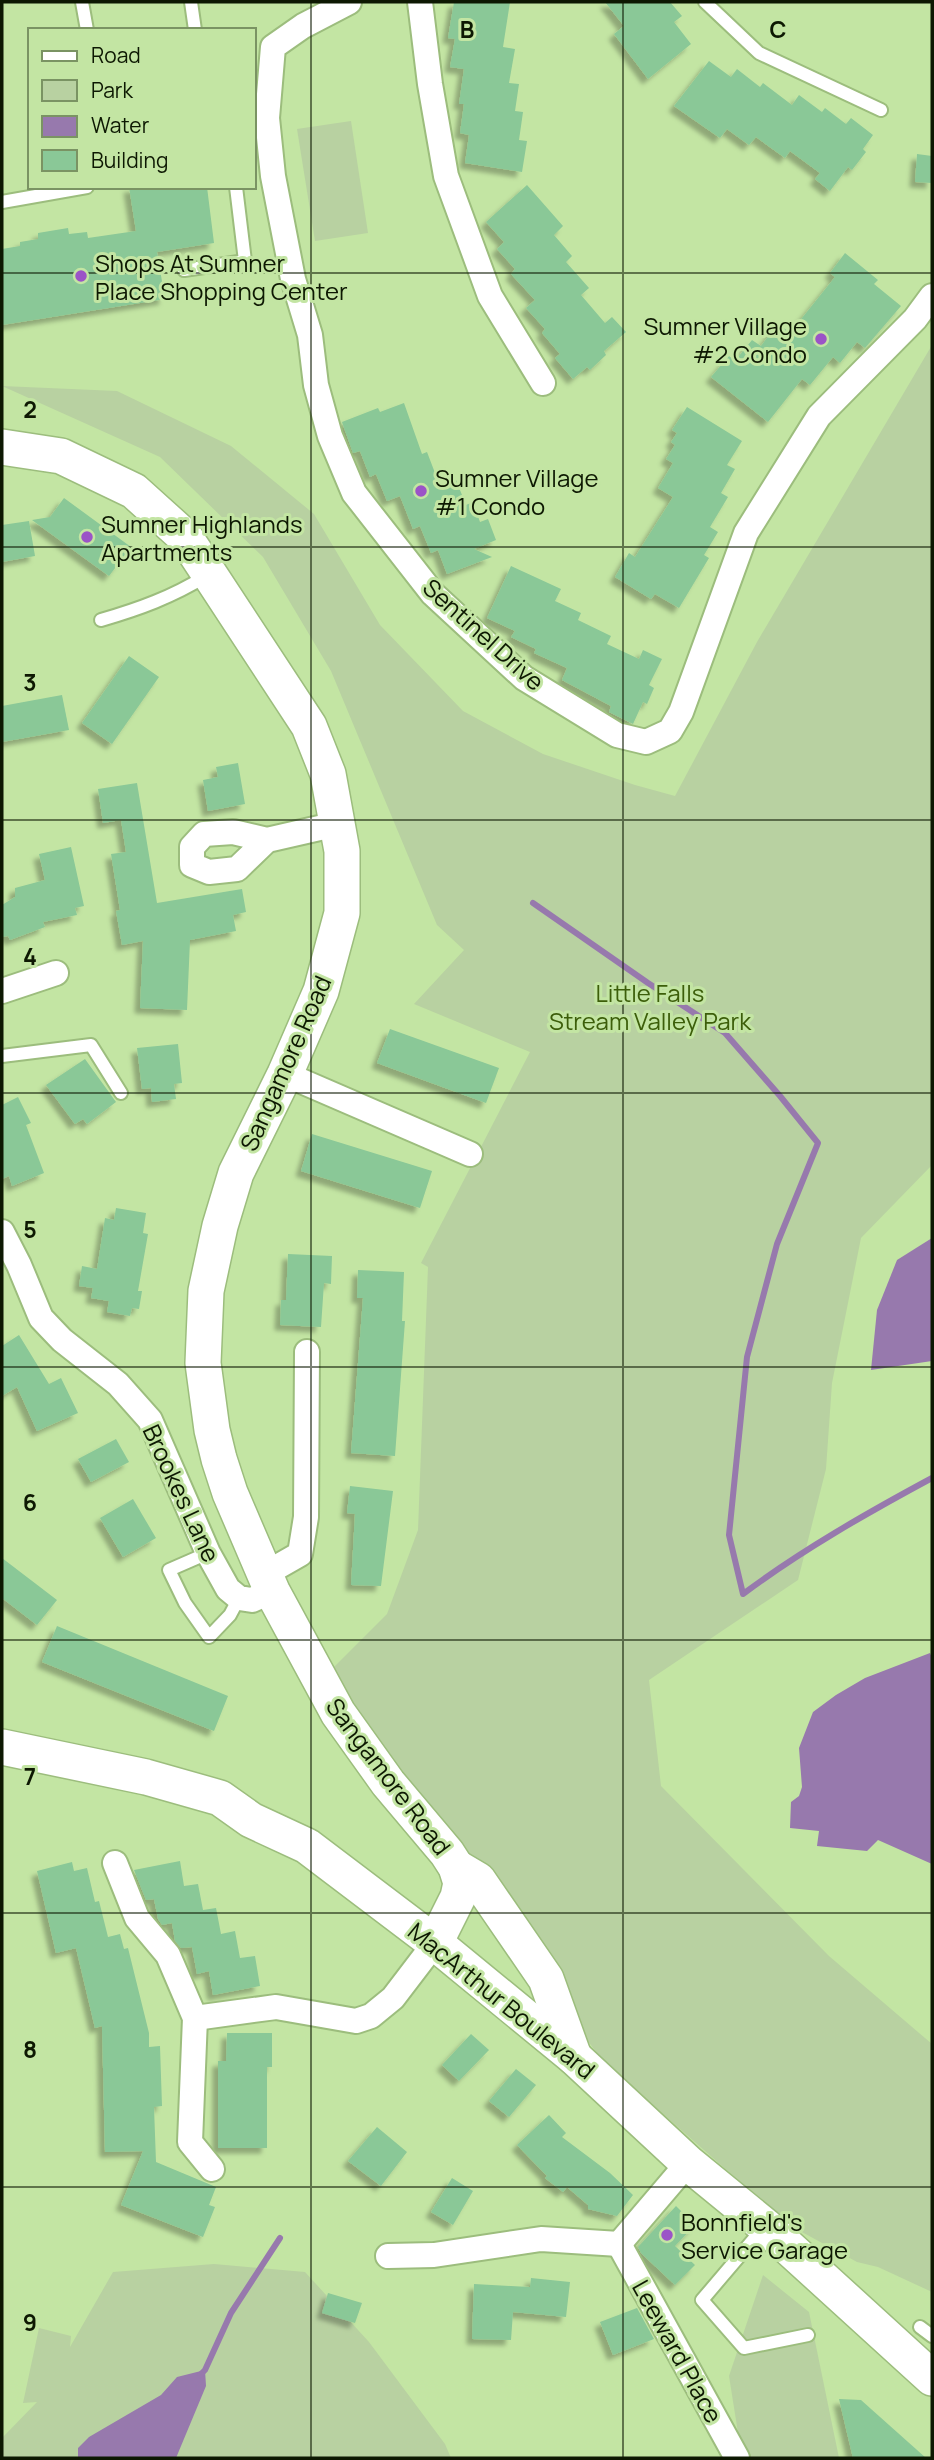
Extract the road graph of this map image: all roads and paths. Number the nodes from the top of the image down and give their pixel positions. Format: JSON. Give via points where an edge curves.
{"nodes":[{"id":1,"x":82,"y":2,"type":"edge"},
{"id":2,"x":191,"y":2,"type":"edge"},
{"id":3,"x":349,"y":2,"type":"edge"},
{"id":4,"x":420,"y":2,"type":"edge"},
{"id":5,"x":705,"y":2,"type":"edge"},
{"id":6,"x":87,"y":28,"type":"edge"},
{"id":7,"x":195,"y":28,"type":"edge"},
{"id":8,"x":881,"y":110,"type":"dead end"},
{"id":9,"x":76,"y":189,"type":"edge"},
{"id":10,"x":236,"y":189,"type":"edge"},
{"id":11,"x":2,"y":202,"type":"edge"},
{"id":12,"x":184,"y":271,"type":"dead end"},
{"id":13,"x":932,"y":296,"type":"edge"},
{"id":14,"x":543,"y":383,"type":"dead end"},
{"id":15,"x":2,"y":447,"type":"edge"},
{"id":16,"x":210,"y":574,"type":"junction"},
{"id":17,"x":101,"y":620,"type":"dead end"},
{"id":18,"x":337,"y":824,"type":"junction"},
{"id":19,"x":267,"y":840,"type":"dead end"},
{"id":20,"x":56,"y":973,"type":"dead end"},
{"id":21,"x":2,"y":991,"type":"edge"},
{"id":22,"x":2,"y":1056,"type":"edge"},
{"id":23,"x":285,"y":1074,"type":"junction"},
{"id":24,"x":121,"y":1093,"type":"dead end"},
{"id":25,"x":470,"y":1154,"type":"dead end"},
{"id":26,"x":2,"y":1232,"type":"edge"},
{"id":27,"x":307,"y":1352,"type":"dead end"},
{"id":28,"x":208,"y":1553,"type":"junction"},
{"id":29,"x":259,"y":1588,"type":"junction"},
{"id":30,"x":2,"y":1747,"type":"edge"},
{"id":31,"x":115,"y":1863,"type":"dead end"},
{"id":32,"x":456,"y":1867,"type":"junction"},
{"id":33,"x":435,"y":1943,"type":"junction"},
{"id":34,"x":195,"y":2018,"type":"junction"},
{"id":35,"x":574,"y":2057,"type":"junction"},
{"id":36,"x":688,"y":2163,"type":"junction"},
{"id":37,"x":212,"y":2169,"type":"dead end"},
{"id":38,"x":765,"y":2226,"type":"junction"},
{"id":39,"x":619,"y":2244,"type":"junction"},
{"id":40,"x":388,"y":2256,"type":"dead end"},
{"id":41,"x":920,"y":2327,"type":"dead end"},
{"id":42,"x":808,"y":2335,"type":"dead end"},
{"id":43,"x":932,"y":2336,"type":"edge"},
{"id":44,"x":932,"y":2378,"type":"edge"},
{"id":45,"x":737,"y":2458,"type":"edge"}],
"edges":[{"from":1,"to":6,"type":"lane"},
{"from":2,"to":7,"type":"lane"},
{"from":3,"to":13,"type":"street","name":"Sentinel Drive","via":[[273,47],[267,118],[293,279],[310,335],[316,385],[330,436],[354,493],[433,594],[524,678],[617,735],[646,742],[670,731],[746,533],[819,416]]},
{"from":4,"to":14,"type":"street","via":[[446,176],[490,296]]},
{"from":5,"to":8,"type":"lane","via":[[759,53]]},
{"from":9,"to":11,"type":"lane"},
{"from":10,"to":12,"type":"lane","via":[[245,261]]},
{"from":15,"to":16,"type":"street","name":"Sangamore Road","via":[[61,456],[134,491],[185,537]]},
{"from":16,"to":17,"type":"lane","via":[[154,604]]},
{"from":16,"to":18,"type":"street","name":"Sangamore Road","via":[[309,726],[328,774]]},
{"from":18,"to":19,"type":"street"},
{"from":18,"to":23,"type":"street","name":"Sangamore Road","via":[[342,850],[342,914],[321,991]]},
{"from":20,"to":21,"type":"street"},
{"from":22,"to":24,"type":"lane","via":[[91,1045]]},
{"from":23,"to":25,"type":"street"},
{"from":23,"to":29,"type":"street","name":"Sangamore Road","via":[[236,1173],[212,1258],[203,1325],[206,1393],[217,1449]]},
{"from":26,"to":28,"type":"street","name":"Brookes Lane","via":[[41,1318],[118,1384],[150,1420]]},
{"from":27,"to":29,"type":"street","via":[[306,1517],[300,1554]]},
{"from":28,"to":29,"type":"street","name":"Brookes Lane","via":[[228,1589]]},
{"from":28,"to":29,"type":"lane","via":[[169,1570],[209,1637]]},
{"from":29,"to":32,"type":"street","name":"Sangamore Road","via":[[338,1713]]},
{"from":30,"to":33,"type":"street","name":"MacArthur Boulevard","via":[[146,1777],[220,1798],[251,1820],[307,1846]]},
{"from":31,"to":34,"type":"street","via":[[137,1918],[168,1955]]},
{"from":32,"to":33,"type":"street","name":"Sangamore Road","via":[[461,1883],[458,1897]]},
{"from":32,"to":35,"type":"street","via":[[478,1880],[546,1979]]},
{"from":33,"to":34,"type":"street","via":[[393,1998],[371,2016],[356,2021],[276,2007]]},
{"from":33,"to":35,"type":"street","name":"MacArthur Boulevard"},
{"from":34,"to":37,"type":"street","via":[[190,2142]]},
{"from":35,"to":36,"type":"street","name":"MacArthur Boulevard"},
{"from":36,"to":38,"type":"street","name":"MacArthur Boulevard"},
{"from":36,"to":39,"type":"street"},
{"from":38,"to":42,"type":"lane","via":[[702,2300],[744,2348]]},
{"from":38,"to":44,"type":"street","name":"MacArthur Boulevard"},
{"from":39,"to":40,"type":"street","via":[[541,2239],[434,2255]]},
{"from":39,"to":45,"type":"street","name":"Leeward Place"},
{"from":41,"to":43,"type":"lane"}]}
